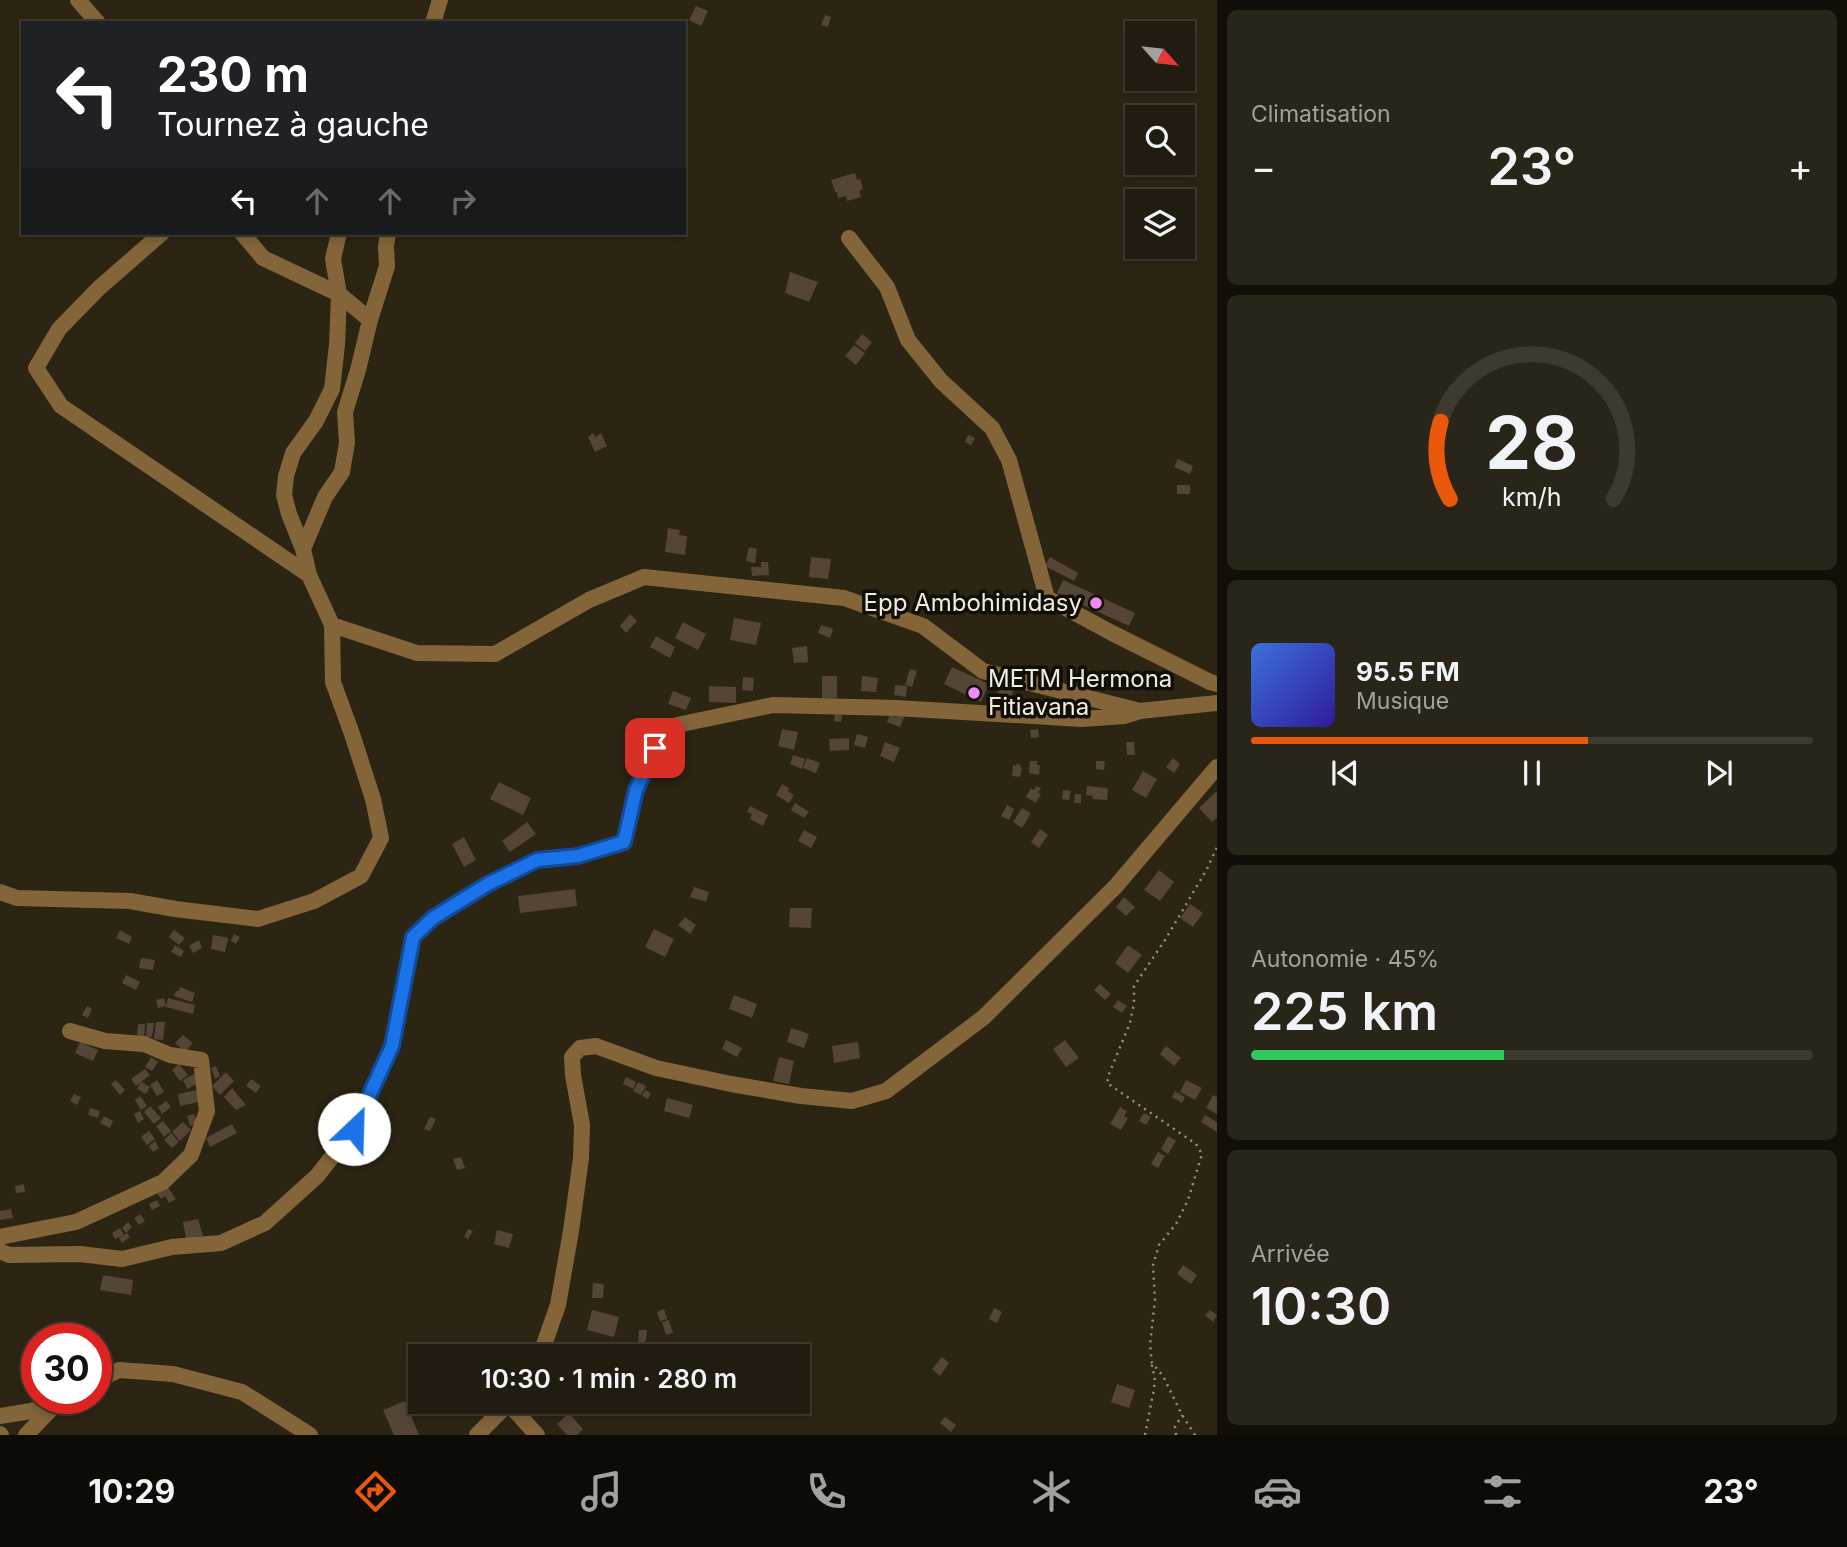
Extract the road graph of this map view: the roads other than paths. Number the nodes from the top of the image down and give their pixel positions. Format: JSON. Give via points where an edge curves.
{"nodes":[{"id":1,"x":78,"y":0,"type":"edge"},
{"id":2,"x":440,"y":0,"type":"edge"},
{"id":3,"x":95,"y":21,"type":"edge"},
{"id":4,"x":434,"y":21,"type":"edge"},
{"id":5,"x":160,"y":235,"type":"edge"},
{"id":6,"x":244,"y":235,"type":"edge"},
{"id":7,"x":339,"y":235,"type":"edge"},
{"id":8,"x":387,"y":235,"type":"edge"},
{"id":9,"x":849,"y":238,"type":"dead end"},
{"id":10,"x":338,"y":294,"type":"junction"},
{"id":11,"x":370,"y":320,"type":"junction"},
{"id":12,"x":303,"y":549,"type":"junction"},
{"id":13,"x":309,"y":575,"type":"junction"},
{"id":14,"x":332,"y":625,"type":"junction"},
{"id":15,"x":1217,"y":684,"type":"edge"},
{"id":16,"x":1217,"y":703,"type":"edge"},
{"id":17,"x":1140,"y":711,"type":"junction"},
{"id":18,"x":1217,"y":768,"type":"edge"},
{"id":19,"x":0,"y":892,"type":"edge"},
{"id":20,"x":70,"y":1031,"type":"dead end"},
{"id":21,"x":0,"y":1237,"type":"edge"},
{"id":22,"x":0,"y":1251,"type":"edge"},
{"id":23,"x":544,"y":1344,"type":"edge"},
{"id":24,"x":112,"y":1373,"type":"edge"},
{"id":25,"x":21,"y":1413,"type":"edge"},
{"id":26,"x":48,"y":1414,"type":"edge"},
{"id":27,"x":499,"y":1414,"type":"edge"},
{"id":28,"x":519,"y":1414,"type":"edge"},
{"id":29,"x":0,"y":1416,"type":"edge"},
{"id":30,"x":26,"y":1435,"type":"edge"},
{"id":31,"x":310,"y":1435,"type":"edge"},
{"id":32,"x":477,"y":1435,"type":"edge"},
{"id":33,"x":537,"y":1435,"type":"edge"}],
"edges":[{"from":1,"to":3,"type":"street"},
{"from":2,"to":4,"type":"street"},
{"from":5,"to":13,"type":"street","via":[[59,329],[36,369],[61,406]]},
{"from":6,"to":10,"type":"street","via":[[263,258]]},
{"from":7,"to":10,"type":"street","via":[[333,259]]},
{"from":8,"to":11,"type":"street","via":[[387,266]]},
{"from":9,"to":15,"type":"street","via":[[887,287],[908,340],[941,380],[992,428],[1009,460],[1047,598]]},
{"from":10,"to":11,"type":"street"},
{"from":10,"to":12,"type":"street","via":[[332,389],[293,453],[286,476],[284,495]]},
{"from":11,"to":12,"type":"street","via":[[345,412],[347,443],[342,472],[325,497]]},
{"from":12,"to":13,"type":"street"},
{"from":13,"to":14,"type":"street"},
{"from":14,"to":17,"type":"street","via":[[417,653],[495,654],[589,600],[644,577],[844,598],[923,626],[983,671]]},
{"from":14,"to":19,"type":"street","via":[[333,682],[373,799],[381,838],[361,876],[314,901],[258,919],[130,901],[17,898]]},
{"from":16,"to":17,"type":"street"},
{"from":17,"to":22,"type":"street","via":[[1082,719],[773,705],[677,725],[650,758],[636,790],[624,842],[578,856],[537,860],[433,918],[413,937],[392,1046],[354,1129],[317,1176],[265,1223],[221,1243],[172,1247],[122,1259]]},
{"from":18,"to":23,"type":"street","via":[[1115,886],[984,1017],[887,1091],[852,1101],[801,1096],[656,1068],[596,1046],[580,1048],[572,1057],[582,1125],[576,1194],[558,1305]]},
{"from":20,"to":21,"type":"street","via":[[201,1060],[207,1111],[191,1155],[163,1182],[76,1222]]},
{"from":24,"to":31,"type":"street","via":[[173,1374],[242,1392]]},
{"from":25,"to":29,"type":"street"},
{"from":26,"to":30,"type":"street"},
{"from":27,"to":32,"type":"street"},
{"from":28,"to":33,"type":"street"}]}
